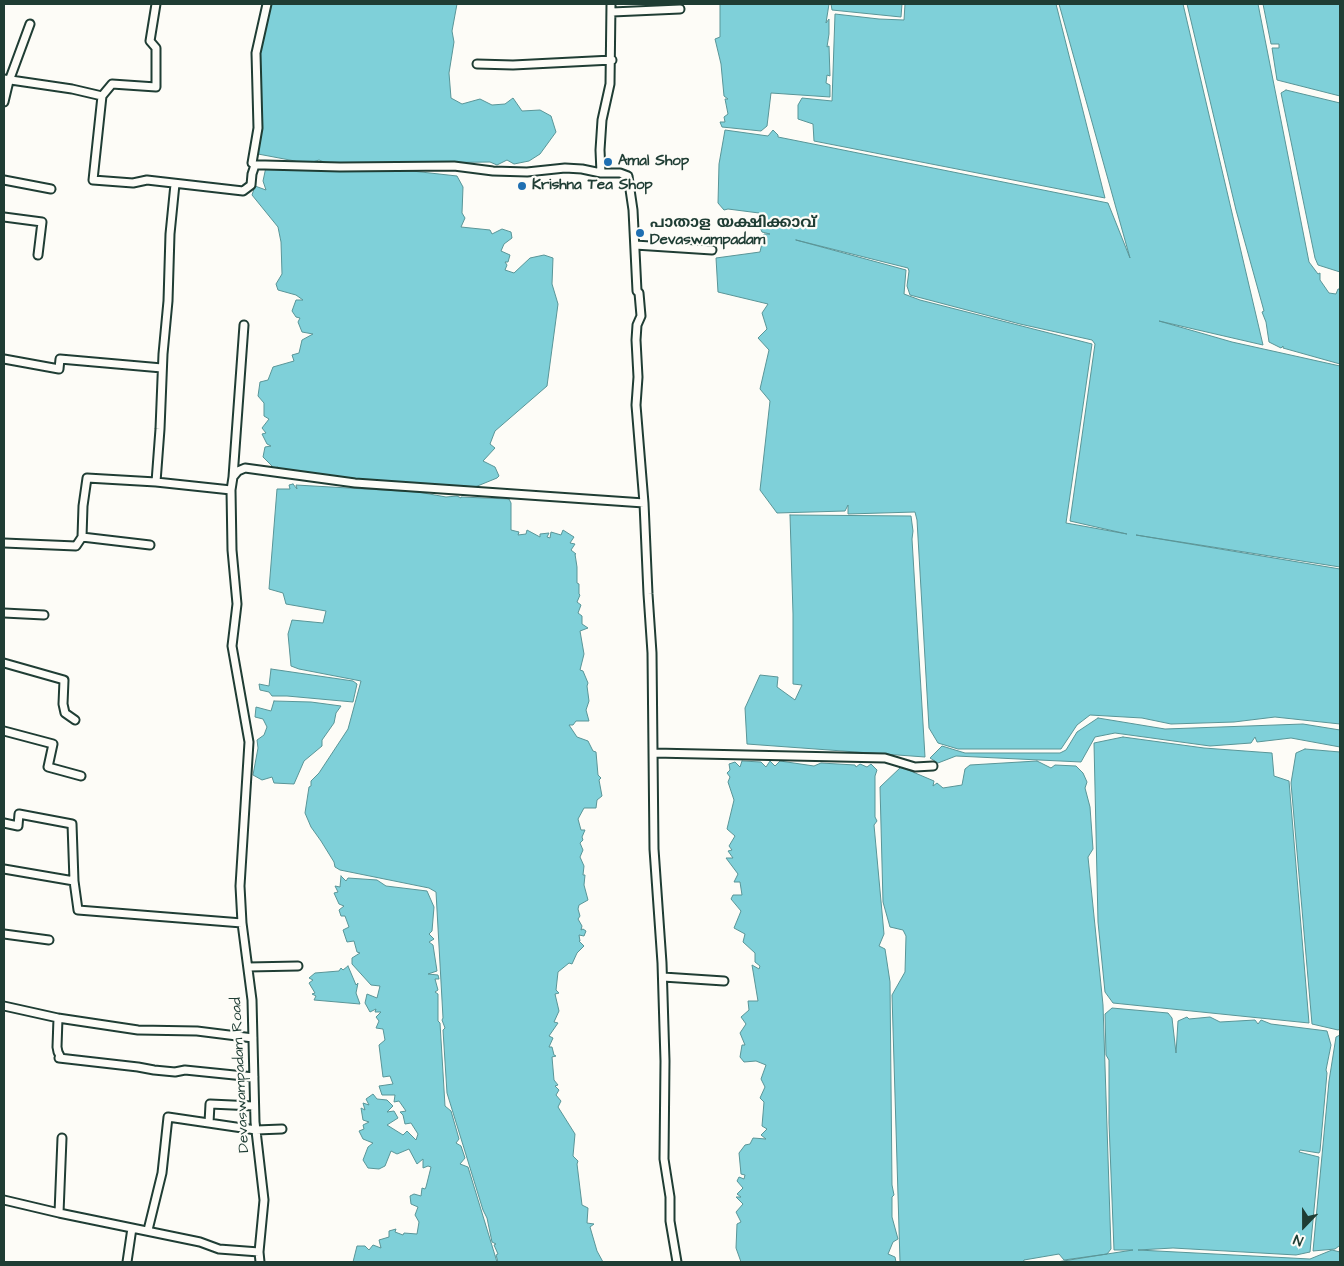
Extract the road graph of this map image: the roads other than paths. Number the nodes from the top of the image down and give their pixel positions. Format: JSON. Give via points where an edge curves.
{"nodes":[{"id":1,"x":156,"y":4,"type":"edge"},
{"id":2,"x":267,"y":4,"type":"edge"},
{"id":3,"x":611,"y":8,"type":"edge"},
{"id":4,"x":680,"y":9,"type":"dead end"},
{"id":5,"x":30,"y":24,"type":"dead end"},
{"id":6,"x":612,"y":60,"type":"junction"},
{"id":7,"x":477,"y":64,"type":"dead end"},
{"id":8,"x":7,"y":80,"type":"edge"},
{"id":9,"x":102,"y":96,"type":"junction"},
{"id":10,"x":4,"y":102,"type":"edge"},
{"id":11,"x":256,"y":165,"type":"junction"},
{"id":12,"x":601,"y":173,"type":"junction"},
{"id":13,"x":4,"y":180,"type":"edge"},
{"id":14,"x":175,"y":184,"type":"junction"},
{"id":15,"x":51,"y":188,"type":"dead end"},
{"id":16,"x":4,"y":218,"type":"edge"},
{"id":17,"x":635,"y":245,"type":"junction"},
{"id":18,"x":712,"y":250,"type":"dead end"},
{"id":19,"x":38,"y":255,"type":"dead end"},
{"id":20,"x":244,"y":325,"type":"dead end"},
{"id":21,"x":4,"y":359,"type":"edge"},
{"id":22,"x":162,"y":368,"type":"junction"},
{"id":23,"x":233,"y":477,"type":"junction"},
{"id":24,"x":156,"y":482,"type":"junction"},
{"id":25,"x":231,"y":490,"type":"junction"},
{"id":26,"x":644,"y":503,"type":"junction"},
{"id":27,"x":82,"y":538,"type":"junction"},
{"id":28,"x":4,"y":543,"type":"edge"},
{"id":29,"x":150,"y":545,"type":"dead end"},
{"id":30,"x":4,"y":613,"type":"edge"},
{"id":31,"x":44,"y":615,"type":"dead end"},
{"id":32,"x":4,"y":663,"type":"edge"},
{"id":33,"x":75,"y":720,"type":"dead end"},
{"id":34,"x":4,"y":731,"type":"edge"},
{"id":35,"x":654,"y":753,"type":"junction"},
{"id":36,"x":933,"y":766,"type":"dead end"},
{"id":37,"x":81,"y":776,"type":"dead end"},
{"id":38,"x":4,"y":824,"type":"edge"},
{"id":39,"x":4,"y":869,"type":"edge"},
{"id":40,"x":74,"y":880,"type":"junction"},
{"id":41,"x":242,"y":923,"type":"junction"},
{"id":42,"x":4,"y":934,"type":"edge"},
{"id":43,"x":49,"y":940,"type":"dead end"},
{"id":44,"x":298,"y":966,"type":"dead end"},
{"id":45,"x":248,"y":967,"type":"junction"},
{"id":46,"x":662,"y":976,"type":"junction"},
{"id":47,"x":724,"y":981,"type":"dead end"},
{"id":48,"x":4,"y":1006,"type":"edge"},
{"id":49,"x":58,"y":1018,"type":"junction"},
{"id":50,"x":253,"y":1038,"type":"junction"},
{"id":51,"x":254,"y":1077,"type":"junction"},
{"id":52,"x":254,"y":1106,"type":"junction"},
{"id":53,"x":209,"y":1123,"type":"junction"},
{"id":54,"x":282,"y":1129,"type":"dead end"},
{"id":55,"x":256,"y":1130,"type":"junction"},
{"id":56,"x":62,"y":1138,"type":"dead end"},
{"id":57,"x":4,"y":1200,"type":"edge"},
{"id":58,"x":59,"y":1213,"type":"junction"},
{"id":59,"x":132,"y":1228,"type":"junction"},
{"id":60,"x":148,"y":1230,"type":"junction"},
{"id":61,"x":259,"y":1252,"type":"junction"},
{"id":62,"x":127,"y":1262,"type":"edge"},
{"id":63,"x":260,"y":1262,"type":"edge"},
{"id":64,"x":676,"y":1262,"type":"edge"}],
"edges":[{"from":1,"to":9,"type":"street","via":[[150,41],[156,48],[156,87],[112,84]]},
{"from":2,"to":11,"type":"street","via":[[256,53],[258,128],[252,163]]},
{"from":3,"to":4,"type":"street"},
{"from":3,"to":6,"type":"street"},
{"from":5,"to":8,"type":"street"},
{"from":6,"to":7,"type":"street"},
{"from":6,"to":12,"type":"street","via":[[602,120]]},
{"from":8,"to":9,"type":"street"},
{"from":8,"to":10,"type":"street"},
{"from":9,"to":14,"type":"street","via":[[93,180],[147,180]]},
{"from":11,"to":12,"type":"street","via":[[454,166],[527,172],[564,168]]},
{"from":11,"to":14,"type":"street","via":[[251,185],[243,190]]},
{"from":12,"to":17,"type":"street","via":[[628,176]]},
{"from":13,"to":15,"type":"street"},
{"from":14,"to":22,"type":"street"},
{"from":16,"to":19,"type":"street","via":[[42,222]]},
{"from":17,"to":18,"type":"street"},
{"from":17,"to":26,"type":"street","via":[[641,316],[636,340],[636,405]]},
{"from":20,"to":23,"type":"street","name":"Devaswampadam Road"},
{"from":21,"to":22,"type":"street","via":[[59,369],[60,358]]},
{"from":22,"to":24,"type":"street"},
{"from":23,"to":25,"type":"street","name":"Devaswampadam Road"},
{"from":23,"to":26,"type":"street","via":[[245,468],[355,483]]},
{"from":24,"to":25,"type":"street"},
{"from":24,"to":27,"type":"street","via":[[87,478],[82,506]]},
{"from":25,"to":41,"type":"street","name":"Devaswampadam Road","via":[[237,604],[232,646],[249,742],[240,886]]},
{"from":26,"to":35,"type":"street"},
{"from":27,"to":28,"type":"street","via":[[76,546]]},
{"from":27,"to":29,"type":"street"},
{"from":30,"to":31,"type":"street"},
{"from":32,"to":33,"type":"street","via":[[64,680],[65,713]]},
{"from":34,"to":37,"type":"street","via":[[53,744],[48,767]]},
{"from":35,"to":36,"type":"street","via":[[885,758],[915,767]]},
{"from":35,"to":46,"type":"street","via":[[654,849]]},
{"from":38,"to":40,"type":"street","via":[[18,826],[19,814],[72,824]]},
{"from":39,"to":40,"type":"street"},
{"from":40,"to":41,"type":"street","via":[[78,910]]},
{"from":41,"to":45,"type":"street","name":"Devaswampadam Road"},
{"from":42,"to":43,"type":"street"},
{"from":44,"to":45,"type":"street"},
{"from":45,"to":50,"type":"street","name":"Devaswampadam Road"},
{"from":46,"to":47,"type":"street"},
{"from":46,"to":64,"type":"street","via":[[664,1159]]},
{"from":48,"to":49,"type":"street"},
{"from":49,"to":50,"type":"street","via":[[138,1030],[196,1031]]},
{"from":49,"to":51,"type":"street","via":[[60,1058],[154,1070]]},
{"from":50,"to":51,"type":"street","name":"Devaswampadam Road"},
{"from":51,"to":52,"type":"street","name":"Devaswampadam Road"},
{"from":52,"to":53,"type":"street","via":[[210,1104]]},
{"from":52,"to":55,"type":"street","name":"Devaswampadam Road"},
{"from":53,"to":55,"type":"street"},
{"from":53,"to":60,"type":"street","via":[[168,1117],[162,1173]]},
{"from":54,"to":55,"type":"street"},
{"from":55,"to":61,"type":"street","name":"Devaswampadam Road","via":[[264,1200]]},
{"from":56,"to":58,"type":"street"},
{"from":57,"to":58,"type":"street"},
{"from":58,"to":59,"type":"street"},
{"from":59,"to":60,"type":"street"},
{"from":59,"to":62,"type":"street"},
{"from":60,"to":61,"type":"street","via":[[200,1242],[219,1250]]},
{"from":61,"to":63,"type":"street","name":"Devaswampadam Road"}]}
